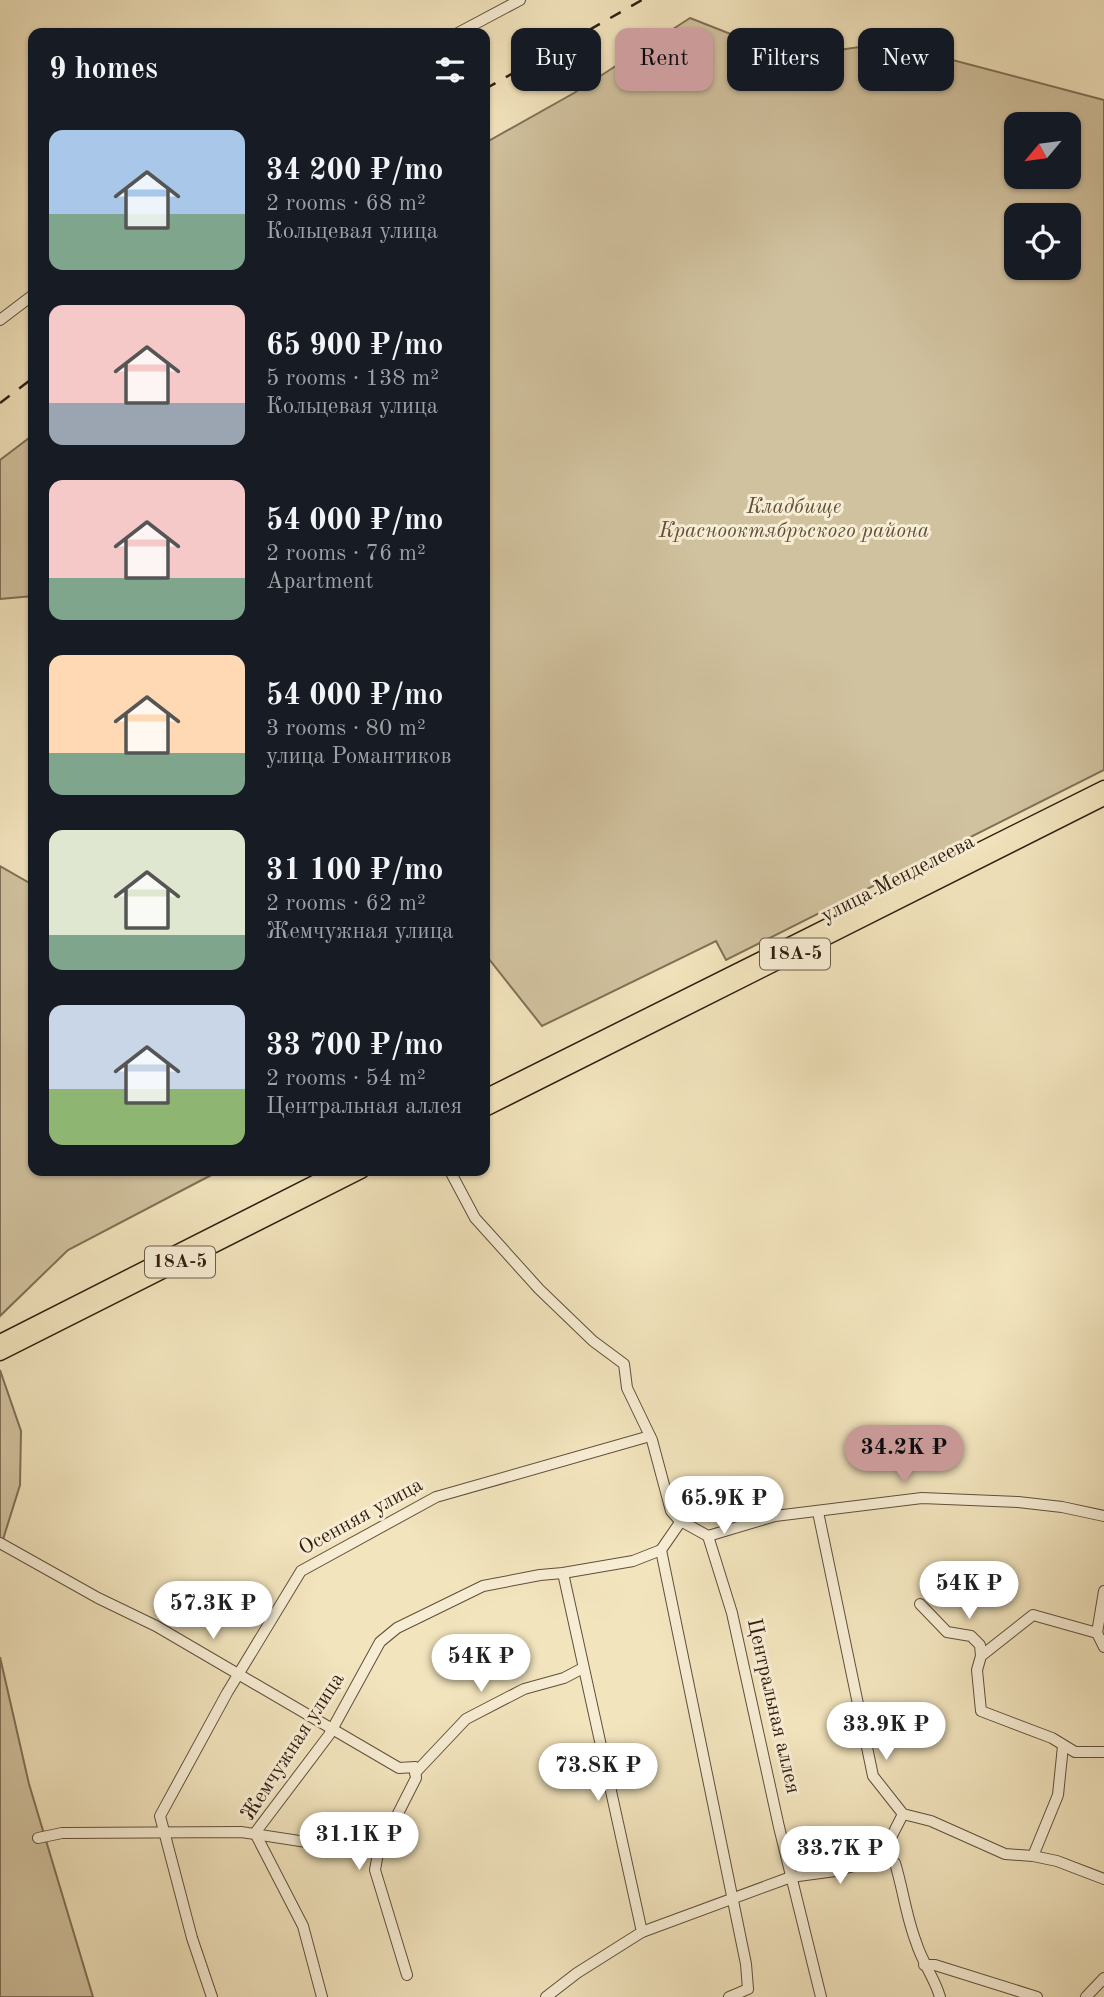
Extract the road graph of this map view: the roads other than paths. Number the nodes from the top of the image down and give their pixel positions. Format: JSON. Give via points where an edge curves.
{"nodes":[{"id":1,"x":520,"y":0,"type":"edge"},
{"id":2,"x":467,"y":28,"type":"edge"},
{"id":3,"x":28,"y":299,"type":"edge"},
{"id":4,"x":0,"y":320,"type":"edge"},
{"id":5,"x":1104,"y":788,"type":"edge"},
{"id":6,"x":1104,"y":798,"type":"edge"},
{"id":7,"x":490,"y":1095,"type":"edge"},
{"id":8,"x":490,"y":1106,"type":"edge"},
{"id":9,"x":328,"y":1176,"type":"edge"},
{"id":10,"x":351,"y":1176,"type":"edge"},
{"id":11,"x":453,"y":1176,"type":"edge"},
{"id":12,"x":0,"y":1342,"type":"edge"},
{"id":13,"x":0,"y":1353,"type":"edge"},
{"id":14,"x":650,"y":1436,"type":"junction"},
{"id":15,"x":818,"y":1511,"type":"junction"},
{"id":16,"x":1104,"y":1516,"type":"edge"},
{"id":17,"x":681,"y":1521,"type":"junction"},
{"id":18,"x":708,"y":1536,"type":"junction"},
{"id":19,"x":0,"y":1544,"type":"edge"},
{"id":20,"x":661,"y":1550,"type":"junction"},
{"id":21,"x":563,"y":1573,"type":"junction"},
{"id":22,"x":1104,"y":1591,"type":"edge"},
{"id":23,"x":920,"y":1604,"type":"dead end"},
{"id":24,"x":1097,"y":1633,"type":"junction"},
{"id":25,"x":1104,"y":1647,"type":"edge"},
{"id":26,"x":981,"y":1656,"type":"junction"},
{"id":27,"x":583,"y":1668,"type":"junction"},
{"id":28,"x":239,"y":1674,"type":"junction"},
{"id":29,"x":332,"y":1728,"type":"junction"},
{"id":30,"x":1063,"y":1746,"type":"junction"},
{"id":31,"x":1104,"y":1752,"type":"edge"},
{"id":32,"x":415,"y":1773,"type":"junction"},
{"id":33,"x":903,"y":1814,"type":"junction"},
{"id":34,"x":164,"y":1834,"type":"junction"},
{"id":35,"x":255,"y":1835,"type":"junction"},
{"id":36,"x":38,"y":1838,"type":"dead end"},
{"id":37,"x":378,"y":1853,"type":"junction"},
{"id":38,"x":1033,"y":1856,"type":"junction"},
{"id":39,"x":880,"y":1859,"type":"junction"},
{"id":40,"x":792,"y":1877,"type":"junction"},
{"id":41,"x":1104,"y":1879,"type":"edge"},
{"id":42,"x":734,"y":1899,"type":"junction"},
{"id":43,"x":642,"y":1932,"type":"junction"},
{"id":44,"x":924,"y":1965,"type":"junction"},
{"id":45,"x":407,"y":1975,"type":"dead end"},
{"id":46,"x":1104,"y":1978,"type":"edge"},
{"id":47,"x":212,"y":1997,"type":"edge"},
{"id":48,"x":322,"y":1997,"type":"edge"},
{"id":49,"x":546,"y":1997,"type":"edge"},
{"id":50,"x":729,"y":1997,"type":"edge"},
{"id":51,"x":821,"y":1997,"type":"edge"},
{"id":52,"x":940,"y":1997,"type":"edge"},
{"id":53,"x":1037,"y":1997,"type":"edge"},
{"id":54,"x":1086,"y":1997,"type":"edge"}],
"edges":[{"from":1,"to":2,"type":"street"},
{"from":3,"to":4,"type":"street"},
{"from":5,"to":7,"type":"highway","name":"улица Менделеева","number":"18А-5"},
{"from":6,"to":8,"type":"highway","name":"улица Менделеева","number":"18А-5"},
{"from":9,"to":12,"type":"highway","number":"18А-5"},
{"from":10,"to":13,"type":"highway","number":"18А-5"},
{"from":11,"to":14,"type":"street","via":[[475,1218],[548,1298],[624,1364],[627,1388]]},
{"from":14,"to":17,"type":"street","via":[[671,1511]]},
{"from":14,"to":28,"type":"street","name":"Осенняя улица","via":[[436,1497],[301,1571]]},
{"from":15,"to":16,"type":"street","via":[[922,1498],[1017,1502]]},
{"from":15,"to":18,"type":"street","via":[[775,1516]]},
{"from":15,"to":33,"type":"street","via":[[873,1776]]},
{"from":17,"to":18,"type":"street"},
{"from":17,"to":20,"type":"street"},
{"from":18,"to":40,"type":"street","name":"Центральная аллея","via":[[732,1613]]},
{"from":19,"to":28,"type":"street"},
{"from":20,"to":21,"type":"street","name":"Жемчужная улица","via":[[633,1561]]},
{"from":20,"to":42,"type":"street"},
{"from":21,"to":27,"type":"street"},
{"from":21,"to":29,"type":"street","name":"Жемчужная улица","via":[[483,1586],[397,1628],[380,1642]]},
{"from":22,"to":24,"type":"street"},
{"from":23,"to":26,"type":"street","via":[[947,1632],[971,1636],[980,1645]]},
{"from":24,"to":25,"type":"street"},
{"from":24,"to":26,"type":"street","via":[[1033,1615]]},
{"from":26,"to":30,"type":"street","via":[[981,1711]]},
{"from":27,"to":32,"type":"street","via":[[524,1689],[466,1719]]},
{"from":27,"to":43,"type":"street"},
{"from":28,"to":29,"type":"street"},
{"from":28,"to":34,"type":"street","name":"Осенняя улица","via":[[160,1816]]},
{"from":29,"to":32,"type":"street","via":[[399,1768],[415,1767]]},
{"from":29,"to":35,"type":"street","name":"Жемчужная улица"},
{"from":30,"to":31,"type":"street","via":[[1075,1752]]},
{"from":30,"to":38,"type":"street","via":[[1058,1795]]},
{"from":32,"to":37,"type":"street"},
{"from":33,"to":38,"type":"street","via":[[931,1821],[1005,1854]]},
{"from":33,"to":39,"type":"street"},
{"from":34,"to":35,"type":"street"},
{"from":34,"to":36,"type":"street","via":[[62,1833]]},
{"from":34,"to":47,"type":"street","name":"Осенняя улица"},
{"from":35,"to":37,"type":"street"},
{"from":35,"to":48,"type":"street","name":"Жемчужная улица","via":[[303,1926]]},
{"from":37,"to":45,"type":"street","via":[[374,1870]]},
{"from":38,"to":41,"type":"street"},
{"from":39,"to":40,"type":"street"},
{"from":39,"to":44,"type":"street","via":[[895,1863]]},
{"from":40,"to":42,"type":"street"},
{"from":40,"to":51,"type":"street","name":"Центральная аллея"},
{"from":42,"to":43,"type":"street"},
{"from":42,"to":50,"type":"street","via":[[748,1989]]},
{"from":43,"to":49,"type":"street"},
{"from":44,"to":52,"type":"street"},
{"from":44,"to":53,"type":"street"},
{"from":46,"to":54,"type":"street"}]}
